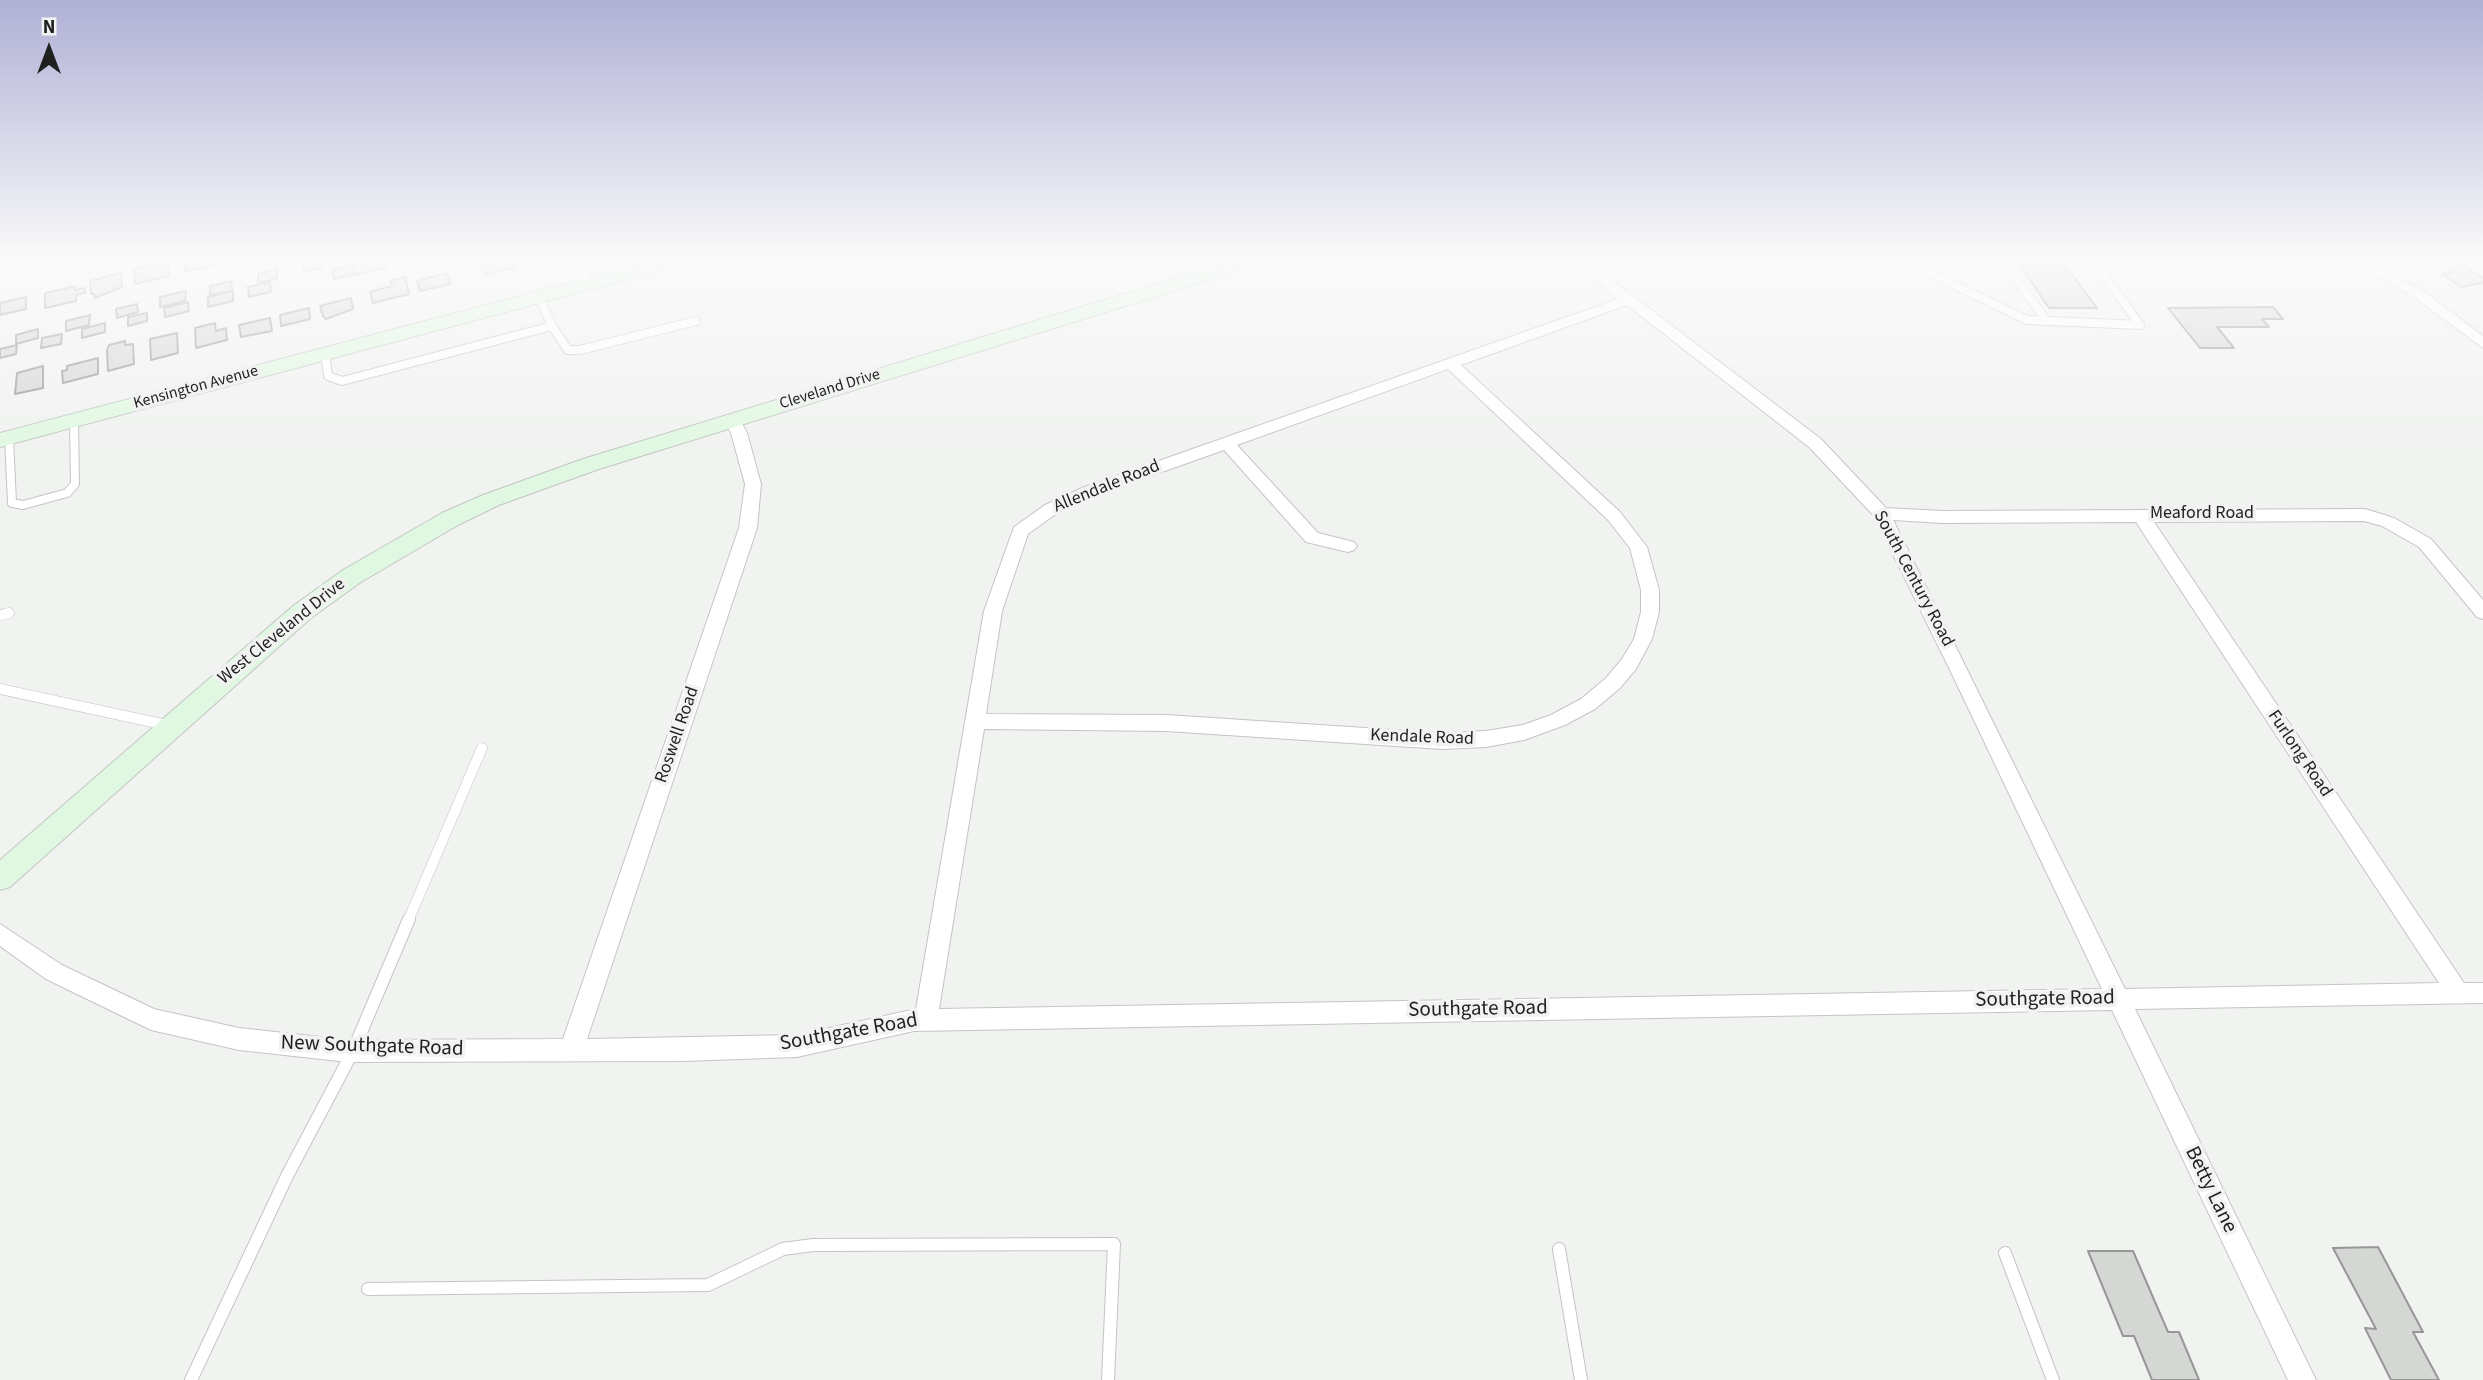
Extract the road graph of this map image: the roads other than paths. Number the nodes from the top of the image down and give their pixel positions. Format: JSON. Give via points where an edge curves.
{"nodes":[{"id":1,"x":432,"y":325,"type":"edge"},
{"id":2,"x":678,"y":325,"type":"edge"},
{"id":3,"x":1041,"y":325,"type":"edge"},
{"id":4,"x":1558,"y":325,"type":"edge"},
{"id":5,"x":1661,"y":325,"type":"edge"},
{"id":6,"x":2460,"y":325,"type":"edge"},
{"id":7,"x":552,"y":326,"type":"joint"},
{"id":8,"x":2483,"y":343,"type":"edge"},
{"id":9,"x":325,"y":354,"type":"junction"},
{"id":10,"x":1451,"y":364,"type":"junction"},
{"id":11,"x":732,"y":420,"type":"junction"},
{"id":12,"x":74,"y":421,"type":"junction"},
{"id":13,"x":690,"y":433,"type":"joint"},
{"id":14,"x":5,"y":439,"type":"edge"},
{"id":15,"x":1226,"y":442,"type":"junction"},
{"id":16,"x":1881,"y":513,"type":"junction"},
{"id":17,"x":2140,"y":514,"type":"junction"},
{"id":18,"x":1348,"y":546,"type":"dead end"},
{"id":19,"x":2483,"y":612,"type":"edge"},
{"id":20,"x":0,"y":689,"type":"edge"},
{"id":21,"x":974,"y":721,"type":"junction"},
{"id":22,"x":171,"y":726,"type":"junction"},
{"id":23,"x":482,"y":748,"type":"dead end"},
{"id":24,"x":0,"y":878,"type":"edge"},
{"id":25,"x":0,"y":934,"type":"edge"},
{"id":26,"x":2458,"y":993,"type":"junction"},
{"id":27,"x":2483,"y":993,"type":"edge"},
{"id":28,"x":2118,"y":999,"type":"junction"},
{"id":29,"x":926,"y":1020,"type":"junction"},
{"id":30,"x":572,"y":1049,"type":"junction"},
{"id":31,"x":476,"y":1050,"type":"joint"},
{"id":32,"x":353,"y":1051,"type":"junction"},
{"id":33,"x":1559,"y":1249,"type":"dead end"},
{"id":34,"x":2005,"y":1253,"type":"dead end"},
{"id":35,"x":368,"y":1289,"type":"dead end"},
{"id":36,"x":191,"y":1380,"type":"edge"},
{"id":37,"x":1108,"y":1380,"type":"edge"},
{"id":38,"x":1581,"y":1380,"type":"edge"},
{"id":39,"x":2053,"y":1380,"type":"edge"},
{"id":40,"x":2302,"y":1380,"type":"edge"}],
"edges":[{"from":1,"to":9,"type":"street","name":"Kensington Avenue"},
{"from":2,"to":7,"type":"lane","via":[[575,351],[565,348]]},
{"from":3,"to":11,"type":"street","name":"Cleveland Drive"},
{"from":4,"to":10,"type":"street","name":"Allendale Road"},
{"from":5,"to":16,"type":"street","name":"South Century Road","via":[[1815,443]]},
{"from":6,"to":8,"type":"street"},
{"from":7,"to":9,"type":"lane","via":[[342,381],[328,376]]},
{"from":9,"to":12,"type":"street","name":"Kensington Avenue"},
{"from":10,"to":15,"type":"street","name":"Allendale Road"},
{"from":10,"to":21,"type":"street","name":"Kendale Road","via":[[1614,516],[1638,547],[1650,590],[1643,639],[1613,683],[1588,704],[1524,732],[1442,741],[1166,723]]},
{"from":11,"to":13,"type":"street","name":"Cleveland Drive"},
{"from":11,"to":30,"type":"street","name":"Roswell Road","via":[[753,484],[748,528]]},
{"from":12,"to":14,"type":"street","name":"Kensington Avenue"},
{"from":12,"to":14,"type":"lane","via":[[75,484],[67,493],[23,505],[12,503]]},
{"from":13,"to":22,"type":"street","name":"West Cleveland Drive","via":[[547,478],[407,542],[302,612]]},
{"from":15,"to":18,"type":"street","via":[[1312,538]]},
{"from":15,"to":21,"type":"street","name":"Allendale Road","via":[[1088,492],[1051,509],[1020,531],[993,611]]},
{"from":16,"to":17,"type":"street","name":"Meaford Road","via":[[1942,517]]},
{"from":16,"to":28,"type":"street","name":"South Century Road"},
{"from":17,"to":19,"type":"street","name":"Meaford Road","via":[[2365,515],[2425,543]]},
{"from":17,"to":26,"type":"street","name":"Furlong Road"},
{"from":20,"to":22,"type":"lane"},
{"from":21,"to":29,"type":"street","name":"Allendale Road"},
{"from":22,"to":24,"type":"street","name":"West Cleveland Drive"},
{"from":23,"to":32,"type":"lane"},
{"from":25,"to":32,"type":"street","name":"New Southgate Road","via":[[54,972],[150,1019],[239,1039]]},
{"from":26,"to":27,"type":"street","name":"Southgate Road"},
{"from":26,"to":28,"type":"street","name":"Southgate Road"},
{"from":28,"to":29,"type":"street","name":"Southgate Road"},
{"from":28,"to":40,"type":"street","name":"Betty Lane"},
{"from":29,"to":30,"type":"street","name":"Southgate Road","via":[[797,1046]]},
{"from":30,"to":31,"type":"street","name":"Southgate Road"},
{"from":31,"to":32,"type":"street","name":"New Southgate Road"},
{"from":32,"to":36,"type":"lane","via":[[287,1176]]},
{"from":33,"to":38,"type":"lane"},
{"from":34,"to":39,"type":"lane"},
{"from":35,"to":37,"type":"lane","via":[[708,1285],[783,1249],[813,1245],[1114,1244]]}]}
